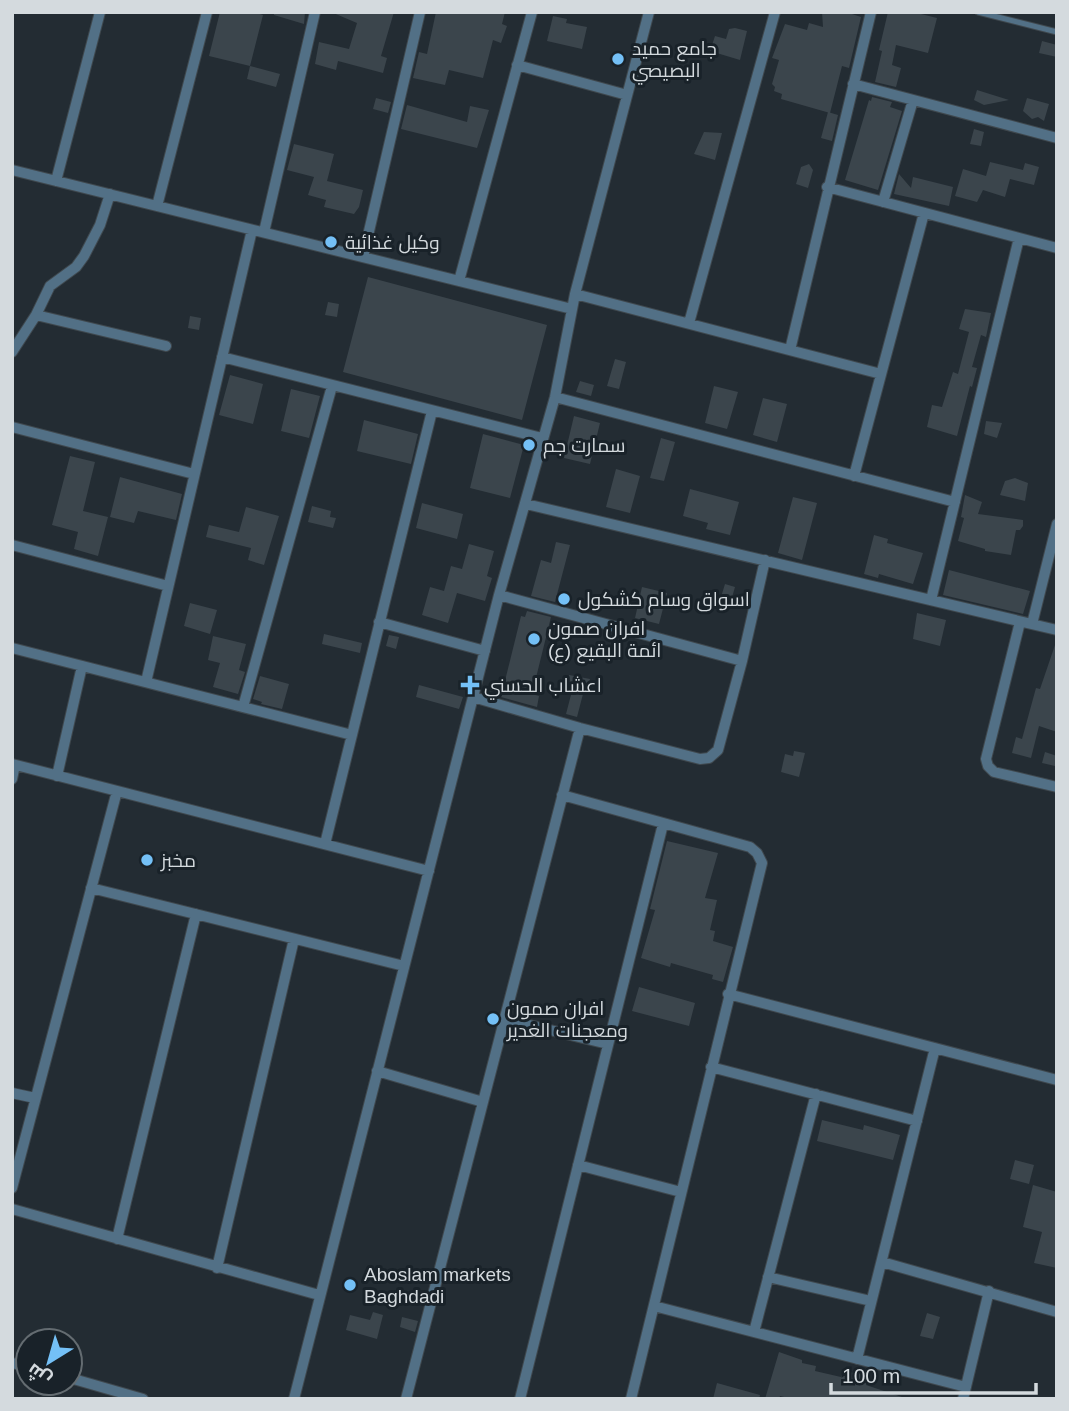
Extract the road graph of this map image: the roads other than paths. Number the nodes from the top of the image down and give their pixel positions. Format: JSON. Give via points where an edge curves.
{"nodes":[{"id":1,"x":100,"y":12,"type":"edge"},
{"id":2,"x":207,"y":12,"type":"edge"},
{"id":3,"x":315,"y":12,"type":"edge"},
{"id":4,"x":420,"y":12,"type":"edge"},
{"id":5,"x":532,"y":12,"type":"edge"},
{"id":6,"x":649,"y":12,"type":"edge"},
{"id":7,"x":775,"y":12,"type":"edge"},
{"id":8,"x":871,"y":12,"type":"edge"},
{"id":9,"x":978,"y":12,"type":"edge"},
{"id":10,"x":1057,"y":32,"type":"edge"},
{"id":11,"x":517,"y":65,"type":"junction"},
{"id":12,"x":853,"y":83,"type":"junction"},
{"id":13,"x":627,"y":95,"type":"junction"},
{"id":14,"x":913,"y":100,"type":"junction"},
{"id":15,"x":1057,"y":138,"type":"edge"},
{"id":16,"x":12,"y":170,"type":"edge"},
{"id":17,"x":56,"y":181,"type":"junction"},
{"id":18,"x":827,"y":187,"type":"junction"},
{"id":19,"x":110,"y":194,"type":"junction"},
{"id":20,"x":883,"y":202,"type":"junction"},
{"id":21,"x":157,"y":206,"type":"junction"},
{"id":22,"x":924,"y":213,"type":"junction"},
{"id":23,"x":252,"y":230,"type":"junction"},
{"id":24,"x":264,"y":232,"type":"junction"},
{"id":25,"x":1019,"y":238,"type":"junction"},
{"id":26,"x":1056,"y":246,"type":"edge"},
{"id":27,"x":363,"y":257,"type":"junction"},
{"id":28,"x":459,"y":281,"type":"junction"},
{"id":29,"x":575,"y":294,"type":"junction"},
{"id":30,"x":572,"y":309,"type":"junction"},
{"id":31,"x":36,"y":315,"type":"junction"},
{"id":32,"x":689,"y":323,"type":"junction"},
{"id":33,"x":166,"y":346,"type":"dead end"},
{"id":34,"x":790,"y":350,"type":"junction"},
{"id":35,"x":12,"y":352,"type":"edge"},
{"id":36,"x":222,"y":357,"type":"junction"},
{"id":37,"x":881,"y":374,"type":"junction"},
{"id":38,"x":332,"y":386,"type":"junction"},
{"id":39,"x":555,"y":397,"type":"junction"},
{"id":40,"x":432,"y":411,"type":"junction"},
{"id":41,"x":12,"y":427,"type":"edge"},
{"id":42,"x":542,"y":438,"type":"junction"},
{"id":43,"x":194,"y":474,"type":"junction"},
{"id":44,"x":854,"y":476,"type":"junction"},
{"id":45,"x":955,"y":502,"type":"junction"},
{"id":46,"x":526,"y":504,"type":"junction"},
{"id":47,"x":1057,"y":524,"type":"edge"},
{"id":48,"x":12,"y":545,"type":"edge"},
{"id":49,"x":765,"y":559,"type":"junction"},
{"id":50,"x":168,"y":586,"type":"junction"},
{"id":51,"x":499,"y":596,"type":"junction"},
{"id":52,"x":931,"y":600,"type":"junction"},
{"id":53,"x":379,"y":622,"type":"junction"},
{"id":54,"x":1020,"y":622,"type":"junction"},
{"id":55,"x":1032,"y":624,"type":"junction"},
{"id":56,"x":1057,"y":630,"type":"edge"},
{"id":57,"x":12,"y":648,"type":"edge"},
{"id":58,"x":485,"y":651,"type":"junction"},
{"id":59,"x":742,"y":660,"type":"junction"},
{"id":60,"x":82,"y":666,"type":"junction"},
{"id":61,"x":146,"y":682,"type":"junction"},
{"id":62,"x":473,"y":697,"type":"junction"},
{"id":63,"x":243,"y":707,"type":"junction"},
{"id":64,"x":580,"y":728,"type":"junction"},
{"id":65,"x":352,"y":735,"type":"junction"},
{"id":66,"x":14,"y":765,"type":"edge"},
{"id":67,"x":57,"y":776,"type":"junction"},
{"id":68,"x":12,"y":779,"type":"edge"},
{"id":69,"x":1057,"y":787,"type":"edge"},
{"id":70,"x":117,"y":791,"type":"junction"},
{"id":71,"x":562,"y":796,"type":"junction"},
{"id":72,"x":663,"y":824,"type":"junction"},
{"id":73,"x":325,"y":844,"type":"junction"},
{"id":74,"x":429,"y":871,"type":"junction"},
{"id":75,"x":91,"y":888,"type":"junction"},
{"id":76,"x":196,"y":914,"type":"junction"},
{"id":77,"x":294,"y":939,"type":"junction"},
{"id":78,"x":404,"y":966,"type":"junction"},
{"id":79,"x":728,"y":994,"type":"junction"},
{"id":80,"x":504,"y":1019,"type":"junction"},
{"id":81,"x":608,"y":1044,"type":"junction"},
{"id":82,"x":935,"y":1048,"type":"junction"},
{"id":83,"x":711,"y":1067,"type":"junction"},
{"id":84,"x":377,"y":1071,"type":"junction"},
{"id":85,"x":1057,"y":1080,"type":"edge"},
{"id":86,"x":12,"y":1093,"type":"edge"},
{"id":87,"x":816,"y":1094,"type":"junction"},
{"id":88,"x":35,"y":1098,"type":"junction"},
{"id":89,"x":482,"y":1102,"type":"junction"},
{"id":90,"x":917,"y":1121,"type":"junction"},
{"id":91,"x":578,"y":1166,"type":"junction"},
{"id":92,"x":12,"y":1188,"type":"edge"},
{"id":93,"x":681,"y":1192,"type":"junction"},
{"id":94,"x":12,"y":1209,"type":"edge"},
{"id":95,"x":117,"y":1239,"type":"junction"},
{"id":96,"x":881,"y":1262,"type":"junction"},
{"id":97,"x":217,"y":1268,"type":"junction"},
{"id":98,"x":768,"y":1277,"type":"junction"},
{"id":99,"x":989,"y":1291,"type":"junction"},
{"id":100,"x":319,"y":1295,"type":"junction"},
{"id":101,"x":871,"y":1301,"type":"junction"},
{"id":102,"x":654,"y":1306,"type":"junction"},
{"id":103,"x":1057,"y":1312,"type":"edge"},
{"id":104,"x":754,"y":1332,"type":"junction"},
{"id":105,"x":857,"y":1359,"type":"junction"},
{"id":106,"x":84,"y":1382,"type":"edge"},
{"id":107,"x":964,"y":1393,"type":"edge"},
{"id":108,"x":143,"y":1399,"type":"edge"},
{"id":109,"x":294,"y":1399,"type":"edge"},
{"id":110,"x":406,"y":1399,"type":"edge"},
{"id":111,"x":520,"y":1399,"type":"edge"},
{"id":112,"x":631,"y":1399,"type":"edge"}],
"edges":[{"from":1,"to":17,"type":"street"},
{"from":2,"to":21,"type":"street"},
{"from":3,"to":24,"type":"street"},
{"from":4,"to":27,"type":"street"},
{"from":5,"to":11,"type":"street"},
{"from":6,"to":13,"type":"street"},
{"from":7,"to":32,"type":"street"},
{"from":8,"to":12,"type":"street"},
{"from":9,"to":10,"type":"lane"},
{"from":11,"to":13,"type":"street"},
{"from":11,"to":28,"type":"street"},
{"from":12,"to":14,"type":"street"},
{"from":12,"to":18,"type":"street"},
{"from":13,"to":29,"type":"street"},
{"from":14,"to":15,"type":"street"},
{"from":14,"to":20,"type":"street"},
{"from":16,"to":17,"type":"street"},
{"from":17,"to":19,"type":"street"},
{"from":18,"to":20,"type":"street"},
{"from":18,"to":34,"type":"street"},
{"from":19,"to":21,"type":"street"},
{"from":19,"to":31,"type":"street","via":[[85,256],[50,286]]},
{"from":20,"to":22,"type":"street"},
{"from":21,"to":23,"type":"street"},
{"from":22,"to":25,"type":"street"},
{"from":22,"to":37,"type":"street"},
{"from":23,"to":24,"type":"street"},
{"from":23,"to":36,"type":"street"},
{"from":24,"to":27,"type":"street"},
{"from":25,"to":26,"type":"street"},
{"from":25,"to":45,"type":"street"},
{"from":27,"to":28,"type":"street"},
{"from":28,"to":30,"type":"street"},
{"from":29,"to":30,"type":"street"},
{"from":29,"to":32,"type":"street"},
{"from":30,"to":39,"type":"street"},
{"from":31,"to":33,"type":"street"},
{"from":31,"to":35,"type":"street"},
{"from":32,"to":34,"type":"street"},
{"from":34,"to":37,"type":"street"},
{"from":36,"to":38,"type":"street"},
{"from":36,"to":43,"type":"street"},
{"from":37,"to":44,"type":"street"},
{"from":38,"to":40,"type":"street"},
{"from":38,"to":63,"type":"street"},
{"from":39,"to":42,"type":"street"},
{"from":39,"to":44,"type":"street"},
{"from":40,"to":42,"type":"street"},
{"from":40,"to":53,"type":"street"},
{"from":41,"to":43,"type":"street"},
{"from":42,"to":46,"type":"street"},
{"from":43,"to":50,"type":"street"},
{"from":44,"to":45,"type":"street"},
{"from":45,"to":52,"type":"street"},
{"from":46,"to":49,"type":"street"},
{"from":46,"to":51,"type":"street"},
{"from":47,"to":55,"type":"street"},
{"from":48,"to":50,"type":"street"},
{"from":49,"to":52,"type":"street"},
{"from":49,"to":59,"type":"street"},
{"from":50,"to":61,"type":"street"},
{"from":51,"to":58,"type":"street"},
{"from":51,"to":59,"type":"street"},
{"from":52,"to":54,"type":"street"},
{"from":53,"to":58,"type":"street"},
{"from":53,"to":65,"type":"street"},
{"from":54,"to":55,"type":"street"},
{"from":54,"to":69,"type":"street","via":[[986,759],[993,772]]},
{"from":55,"to":56,"type":"street"},
{"from":57,"to":60,"type":"street"},
{"from":58,"to":62,"type":"street"},
{"from":59,"to":64,"type":"street","via":[[718,750],[709,758]]},
{"from":60,"to":61,"type":"street"},
{"from":60,"to":67,"type":"street"},
{"from":61,"to":63,"type":"street"},
{"from":62,"to":64,"type":"street"},
{"from":62,"to":74,"type":"street"},
{"from":63,"to":65,"type":"street"},
{"from":64,"to":71,"type":"street"},
{"from":65,"to":73,"type":"street"},
{"from":66,"to":67,"type":"street"},
{"from":66,"to":68,"type":"street"},
{"from":67,"to":70,"type":"street"},
{"from":70,"to":73,"type":"street"},
{"from":70,"to":75,"type":"street"},
{"from":71,"to":72,"type":"street"},
{"from":71,"to":80,"type":"street"},
{"from":72,"to":79,"type":"street","via":[[750,847],[762,863]]},
{"from":72,"to":81,"type":"street"},
{"from":73,"to":74,"type":"street"},
{"from":74,"to":78,"type":"street"},
{"from":75,"to":76,"type":"street"},
{"from":75,"to":88,"type":"street"},
{"from":76,"to":77,"type":"street"},
{"from":76,"to":95,"type":"street"},
{"from":77,"to":78,"type":"street"},
{"from":77,"to":97,"type":"street"},
{"from":78,"to":84,"type":"street"},
{"from":79,"to":82,"type":"street"},
{"from":79,"to":83,"type":"street"},
{"from":80,"to":81,"type":"street"},
{"from":80,"to":89,"type":"street"},
{"from":81,"to":91,"type":"street"},
{"from":82,"to":85,"type":"street"},
{"from":82,"to":90,"type":"street"},
{"from":83,"to":87,"type":"street"},
{"from":83,"to":93,"type":"street"},
{"from":84,"to":89,"type":"street"},
{"from":84,"to":100,"type":"street"},
{"from":86,"to":88,"type":"street"},
{"from":87,"to":90,"type":"street"},
{"from":87,"to":98,"type":"street"},
{"from":88,"to":92,"type":"street"},
{"from":89,"to":110,"type":"street"},
{"from":90,"to":96,"type":"street"},
{"from":91,"to":93,"type":"street"},
{"from":91,"to":111,"type":"street"},
{"from":93,"to":102,"type":"street"},
{"from":94,"to":95,"type":"street"},
{"from":95,"to":97,"type":"street"},
{"from":96,"to":99,"type":"street"},
{"from":96,"to":101,"type":"street"},
{"from":97,"to":100,"type":"street"},
{"from":98,"to":101,"type":"street"},
{"from":98,"to":104,"type":"street"},
{"from":99,"to":103,"type":"street"},
{"from":99,"to":107,"type":"street"},
{"from":100,"to":109,"type":"street"},
{"from":101,"to":105,"type":"street"},
{"from":102,"to":104,"type":"street"},
{"from":102,"to":112,"type":"street"},
{"from":104,"to":105,"type":"street"},
{"from":105,"to":107,"type":"street"},
{"from":106,"to":108,"type":"street"}]}
